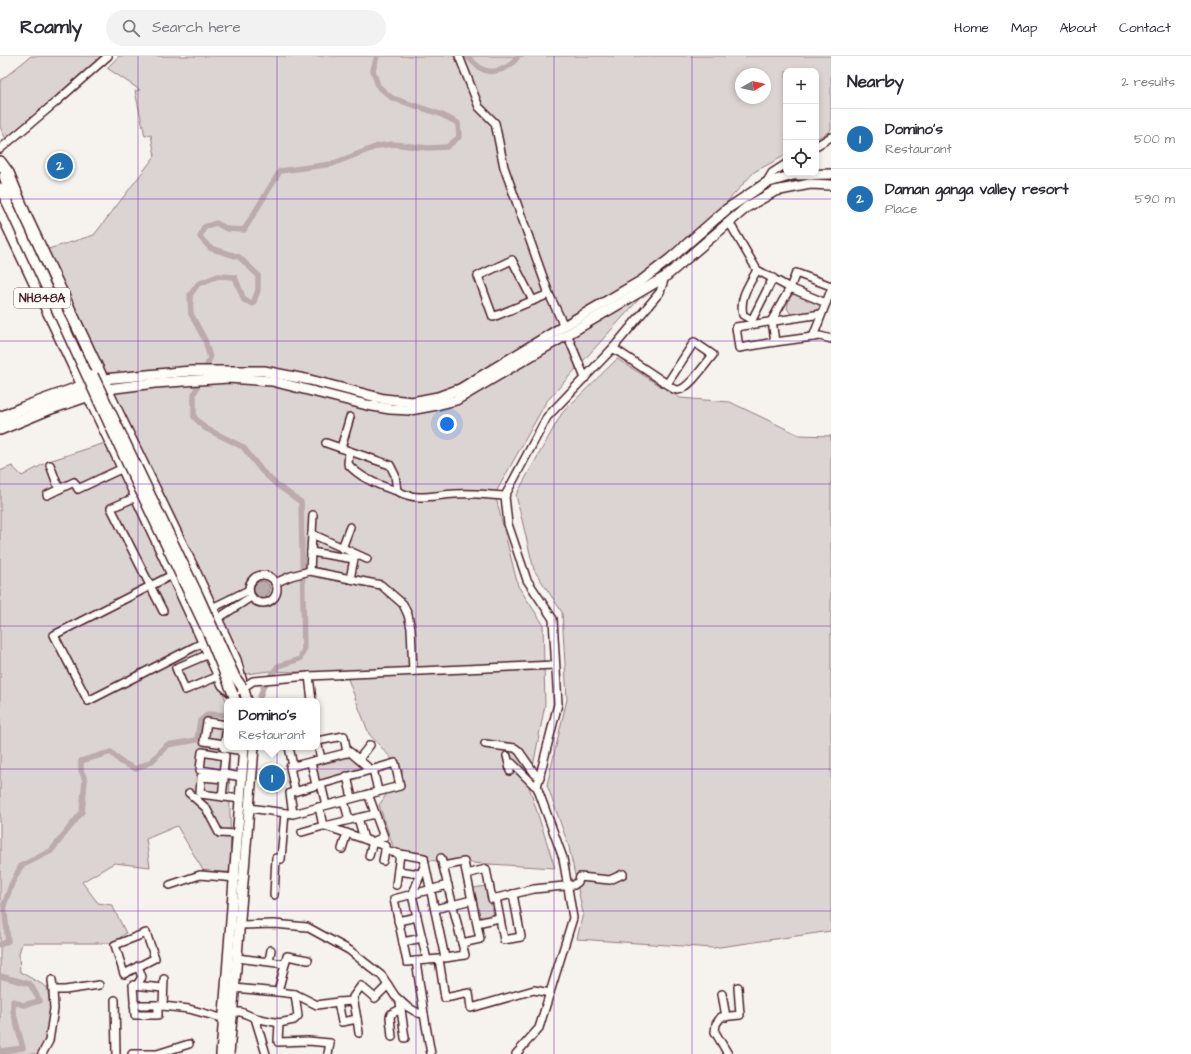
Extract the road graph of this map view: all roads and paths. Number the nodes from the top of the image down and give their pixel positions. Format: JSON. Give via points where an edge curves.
{"nodes":[{"id":1,"x":108,"y":56,"type":"edge"},
{"id":2,"x":459,"y":57,"type":"edge"},
{"id":3,"x":831,"y":137,"type":"edge"},
{"id":4,"x":819,"y":144,"type":"edge"},
{"id":5,"x":0,"y":149,"type":"edge"},
{"id":6,"x":0,"y":162,"type":"edge"},
{"id":7,"x":783,"y":166,"type":"edge"},
{"id":8,"x":831,"y":174,"type":"edge"},
{"id":9,"x":766,"y":183,"type":"junction"},
{"id":10,"x":831,"y":186,"type":"edge"},
{"id":11,"x":0,"y":188,"type":"edge"},
{"id":12,"x":6,"y":204,"type":"edge"},
{"id":13,"x":729,"y":222,"type":"junction"},
{"id":14,"x":757,"y":270,"type":"junction"},
{"id":15,"x":665,"y":277,"type":"junction"},
{"id":16,"x":773,"y":278,"type":"junction"},
{"id":17,"x":831,"y":286,"type":"edge"},
{"id":18,"x":790,"y":288,"type":"junction"},
{"id":19,"x":831,"y":290,"type":"edge"},
{"id":20,"x":548,"y":294,"type":"junction"},
{"id":21,"x":533,"y":301,"type":"junction"},
{"id":22,"x":826,"y":303,"type":"junction"},
{"id":23,"x":821,"y":314,"type":"junction"},
{"id":24,"x":753,"y":322,"type":"junction"},
{"id":25,"x":773,"y":322,"type":"junction"},
{"id":26,"x":565,"y":330,"type":"junction"},
{"id":27,"x":813,"y":337,"type":"junction"},
{"id":28,"x":831,"y":339,"type":"edge"},
{"id":29,"x":775,"y":342,"type":"junction"},
{"id":30,"x":613,"y":348,"type":"junction"},
{"id":31,"x":215,"y":375,"type":"junction"},
{"id":32,"x":585,"y":378,"type":"junction"},
{"id":33,"x":105,"y":384,"type":"junction"},
{"id":34,"x":667,"y":384,"type":"junction"},
{"id":35,"x":85,"y":391,"type":"junction"},
{"id":36,"x":350,"y":417,"type":"dead end"},
{"id":37,"x":0,"y":418,"type":"edge"},
{"id":38,"x":0,"y":429,"type":"edge"},
{"id":39,"x":326,"y":443,"type":"dead end"},
{"id":40,"x":341,"y":448,"type":"junction"},
{"id":41,"x":349,"y":451,"type":"junction"},
{"id":42,"x":50,"y":465,"type":"dead end"},
{"id":43,"x":123,"y":468,"type":"junction"},
{"id":44,"x":59,"y":489,"type":"junction"},
{"id":45,"x":397,"y":491,"type":"junction"},
{"id":46,"x":47,"y":495,"type":"dead end"},
{"id":47,"x":505,"y":496,"type":"junction"},
{"id":48,"x":136,"y":497,"type":"junction"},
{"id":49,"x":313,"y":515,"type":"dead end"},
{"id":50,"x":350,"y":527,"type":"dead end"},
{"id":51,"x":312,"y":534,"type":"junction"},
{"id":52,"x":342,"y":548,"type":"junction"},
{"id":53,"x":311,"y":552,"type":"junction"},
{"id":54,"x":354,"y":556,"type":"junction"},
{"id":55,"x":367,"y":559,"type":"dead end"},
{"id":56,"x":310,"y":571,"type":"junction"},
{"id":57,"x":172,"y":575,"type":"junction"},
{"id":58,"x":350,"y":579,"type":"junction"},
{"id":59,"x":275,"y":583,"type":"junction"},
{"id":60,"x":150,"y":585,"type":"junction"},
{"id":61,"x":250,"y":594,"type":"junction"},
{"id":62,"x":212,"y":608,"type":"junction"},
{"id":63,"x":163,"y":611,"type":"dead end"},
{"id":64,"x":192,"y":616,"type":"junction"},
{"id":65,"x":217,"y":618,"type":"junction"},
{"id":66,"x":196,"y":626,"type":"junction"},
{"id":67,"x":204,"y":642,"type":"junction"},
{"id":68,"x":209,"y":654,"type":"junction"},
{"id":69,"x":555,"y":665,"type":"junction"},
{"id":70,"x":413,"y":671,"type":"junction"},
{"id":71,"x":219,"y":676,"type":"junction"},
{"id":72,"x":309,"y":676,"type":"junction"},
{"id":73,"x":242,"y":687,"type":"junction"},
{"id":74,"x":234,"y":697,"type":"edge"},
{"id":75,"x":246,"y":698,"type":"edge"},
{"id":76,"x":312,"y":698,"type":"edge"},
{"id":77,"x":320,"y":740,"type":"edge"},
{"id":78,"x":224,"y":744,"type":"dead end"},
{"id":79,"x":485,"y":744,"type":"dead end"},
{"id":80,"x":370,"y":745,"type":"dead end"},
{"id":81,"x":224,"y":748,"type":"edge"},
{"id":82,"x":244,"y":750,"type":"edge"},
{"id":83,"x":253,"y":750,"type":"edge"},
{"id":84,"x":290,"y":750,"type":"edge"},
{"id":85,"x":319,"y":750,"type":"edge"},
{"id":86,"x":347,"y":753,"type":"junction"},
{"id":87,"x":507,"y":756,"type":"dead end"},
{"id":88,"x":321,"y":759,"type":"junction"},
{"id":89,"x":360,"y":759,"type":"junction"},
{"id":90,"x":311,"y":762,"type":"junction"},
{"id":91,"x":293,"y":766,"type":"junction"},
{"id":92,"x":372,"y":769,"type":"junction"},
{"id":93,"x":223,"y":774,"type":"dead end"},
{"id":94,"x":347,"y":776,"type":"junction"},
{"id":95,"x":242,"y":777,"type":"junction"},
{"id":96,"x":540,"y":777,"type":"junction"},
{"id":97,"x":318,"y":784,"type":"junction"},
{"id":98,"x":538,"y":787,"type":"junction"},
{"id":99,"x":295,"y":791,"type":"junction"},
{"id":100,"x":378,"y":792,"type":"junction"},
{"id":101,"x":189,"y":793,"type":"dead end"},
{"id":102,"x":368,"y":794,"type":"junction"},
{"id":103,"x":222,"y":797,"type":"dead end"},
{"id":104,"x":352,"y":798,"type":"junction"},
{"id":105,"x":344,"y":800,"type":"junction"},
{"id":106,"x":243,"y":805,"type":"junction"},
{"id":107,"x":326,"y":805,"type":"junction"},
{"id":108,"x":319,"y":807,"type":"junction"},
{"id":109,"x":285,"y":813,"type":"junction"},
{"id":110,"x":293,"y":814,"type":"junction"},
{"id":111,"x":375,"y":814,"type":"junction"},
{"id":112,"x":358,"y":818,"type":"junction"},
{"id":113,"x":349,"y":820,"type":"junction"},
{"id":114,"x":324,"y":826,"type":"junction"},
{"id":115,"x":302,"y":832,"type":"dead end"},
{"id":116,"x":347,"y":833,"type":"junction"},
{"id":117,"x":238,"y":834,"type":"junction"},
{"id":118,"x":364,"y":839,"type":"junction"},
{"id":119,"x":373,"y":842,"type":"junction"},
{"id":120,"x":342,"y":848,"type":"dead end"},
{"id":121,"x":385,"y":850,"type":"junction"},
{"id":122,"x":400,"y":854,"type":"junction"},
{"id":123,"x":369,"y":856,"type":"dead end"},
{"id":124,"x":441,"y":858,"type":"dead end"},
{"id":125,"x":383,"y":861,"type":"dead end"},
{"id":126,"x":425,"y":864,"type":"junction"},
{"id":127,"x":443,"y":866,"type":"junction"},
{"id":128,"x":398,"y":870,"type":"junction"},
{"id":129,"x":470,"y":873,"type":"dead end"},
{"id":130,"x":420,"y":874,"type":"junction"},
{"id":131,"x":623,"y":874,"type":"dead end"},
{"id":132,"x":236,"y":878,"type":"junction"},
{"id":133,"x":170,"y":885,"type":"dead end"},
{"id":134,"x":396,"y":885,"type":"dead end"},
{"id":135,"x":448,"y":885,"type":"junction"},
{"id":136,"x":568,"y":886,"type":"junction"},
{"id":137,"x":431,"y":890,"type":"junction"},
{"id":138,"x":274,"y":894,"type":"dead end"},
{"id":139,"x":513,"y":894,"type":"junction"},
{"id":140,"x":412,"y":895,"type":"junction"},
{"id":141,"x":496,"y":898,"type":"junction"},
{"id":142,"x":472,"y":900,"type":"junction"},
{"id":143,"x":453,"y":905,"type":"junction"},
{"id":144,"x":435,"y":910,"type":"junction"},
{"id":145,"x":417,"y":916,"type":"junction"},
{"id":146,"x":499,"y":918,"type":"junction"},
{"id":147,"x":398,"y":921,"type":"junction"},
{"id":148,"x":477,"y":923,"type":"junction"},
{"id":149,"x":240,"y":925,"type":"junction"},
{"id":150,"x":422,"y":938,"type":"junction"},
{"id":151,"x":403,"y":942,"type":"junction"},
{"id":152,"x":462,"y":943,"type":"junction"},
{"id":153,"x":271,"y":950,"type":"dead end"},
{"id":154,"x":237,"y":958,"type":"junction"},
{"id":155,"x":442,"y":959,"type":"junction"},
{"id":156,"x":308,"y":960,"type":"dead end"},
{"id":157,"x":426,"y":960,"type":"junction"},
{"id":158,"x":269,"y":961,"type":"junction"},
{"id":159,"x":416,"y":961,"type":"junction"},
{"id":160,"x":285,"y":964,"type":"junction"},
{"id":161,"x":138,"y":966,"type":"junction"},
{"id":162,"x":164,"y":979,"type":"dead end"},
{"id":163,"x":52,"y":980,"type":"dead end"},
{"id":164,"x":99,"y":985,"type":"dead end"},
{"id":165,"x":137,"y":985,"type":"junction"},
{"id":166,"x":388,"y":985,"type":"junction"},
{"id":167,"x":738,"y":987,"type":"dead end"},
{"id":168,"x":163,"y":988,"type":"junction"},
{"id":169,"x":234,"y":988,"type":"junction"},
{"id":170,"x":53,"y":990,"type":"junction"},
{"id":171,"x":278,"y":992,"type":"junction"},
{"id":172,"x":550,"y":993,"type":"junction"},
{"id":173,"x":295,"y":994,"type":"junction"},
{"id":174,"x":722,"y":994,"type":"dead end"},
{"id":175,"x":116,"y":1000,"type":"dead end"},
{"id":176,"x":353,"y":1001,"type":"junction"},
{"id":177,"x":338,"y":1002,"type":"junction"},
{"id":178,"x":134,"y":1005,"type":"junction"},
{"id":179,"x":160,"y":1005,"type":"junction"},
{"id":180,"x":401,"y":1005,"type":"junction"},
{"id":181,"x":232,"y":1012,"type":"junction"},
{"id":182,"x":424,"y":1014,"type":"junction"},
{"id":183,"x":726,"y":1017,"type":"junction"},
{"id":184,"x":255,"y":1018,"type":"junction"},
{"id":185,"x":225,"y":1019,"type":"junction"},
{"id":186,"x":357,"y":1019,"type":"junction"},
{"id":187,"x":278,"y":1024,"type":"junction"},
{"id":188,"x":359,"y":1032,"type":"dead end"},
{"id":189,"x":392,"y":1037,"type":"dead end"},
{"id":190,"x":405,"y":1038,"type":"dead end"},
{"id":191,"x":189,"y":1044,"type":"dead end"},
{"id":192,"x":42,"y":1054,"type":"edge"},
{"id":193,"x":116,"y":1054,"type":"edge"},
{"id":194,"x":132,"y":1054,"type":"edge"},
{"id":195,"x":222,"y":1054,"type":"edge"},
{"id":196,"x":229,"y":1054,"type":"edge"},
{"id":197,"x":266,"y":1054,"type":"edge"},
{"id":198,"x":328,"y":1054,"type":"edge"},
{"id":199,"x":431,"y":1054,"type":"edge"},
{"id":200,"x":516,"y":1054,"type":"edge"},
{"id":201,"x":728,"y":1054,"type":"edge"}],
"edges":[{"from":1,"to":5,"type":"street"},
{"from":2,"to":20,"type":"street","via":[[479,107],[495,123],[504,167]]},
{"from":3,"to":4,"type":"street"},
{"from":6,"to":12,"type":"main road"},
{"from":6,"to":33,"type":"highway","via":[[8,174]]},
{"from":7,"to":9,"type":"street","via":[[772,173]]},
{"from":8,"to":9,"type":"main road","via":[[793,175]]},
{"from":9,"to":26,"type":"main road","via":[[727,209],[641,281]]},
{"from":10,"to":13,"type":"main road","via":[[810,184],[775,191],[747,207]]},
{"from":11,"to":12,"type":"main road"},
{"from":12,"to":35,"type":"highway","number":"NH848A"},
{"from":12,"to":73,"type":"main road","bridge":true,"via":[[37,258],[235,677]]},
{"from":12,"to":74,"type":"main road","bridge":true,"via":[[208,633]]},
{"from":13,"to":14,"type":"street"},
{"from":13,"to":15,"type":"main road"},
{"from":14,"to":16,"type":"street"},
{"from":14,"to":24,"type":"street","via":[[741,306],[743,315]]},
{"from":15,"to":26,"type":"main road","via":[[622,303]]},
{"from":15,"to":30,"type":"street","via":[[660,292]]},
{"from":16,"to":18,"type":"street"},
{"from":16,"to":24,"type":"street"},
{"from":17,"to":18,"type":"street","via":[[796,273]]},
{"from":18,"to":22,"type":"street"},
{"from":18,"to":25,"type":"street"},
{"from":19,"to":22,"type":"street"},
{"from":20,"to":21,"type":"street"},
{"from":20,"to":26,"type":"street"},
{"from":21,"to":21,"type":"street","via":[[493,317],[478,276],[512,260]]},
{"from":22,"to":23,"type":"street"},
{"from":23,"to":25,"type":"street"},
{"from":23,"to":27,"type":"street"},
{"from":24,"to":25,"type":"street"},
{"from":24,"to":29,"type":"street","via":[[736,327],[739,348]]},
{"from":25,"to":29,"type":"street"},
{"from":26,"to":31,"type":"main road","via":[[460,389],[412,402],[384,399],[264,371]]},
{"from":26,"to":32,"type":"street"},
{"from":27,"to":28,"type":"street"},
{"from":27,"to":29,"type":"street"},
{"from":30,"to":32,"type":"street"},
{"from":30,"to":34,"type":"street"},
{"from":31,"to":33,"type":"main road","via":[[188,381]]},
{"from":31,"to":33,"type":"main road","via":[[191,371]]},
{"from":32,"to":47,"type":"street","via":[[547,417]]},
{"from":33,"to":35,"type":"highway"},
{"from":33,"to":62,"type":"main road"},
{"from":34,"to":34,"type":"street","via":[[694,342],[713,355],[688,385],[676,390]]},
{"from":35,"to":37,"type":"highway","via":[[22,408]]},
{"from":35,"to":38,"type":"highway"},
{"from":35,"to":43,"type":"main road"},
{"from":36,"to":40,"type":"street"},
{"from":39,"to":40,"type":"street"},
{"from":40,"to":41,"type":"street"},
{"from":41,"to":45,"type":"street","via":[[348,464],[356,472]]},
{"from":41,"to":45,"type":"street","via":[[390,465],[395,475]]},
{"from":42,"to":44,"type":"street"},
{"from":43,"to":44,"type":"street","via":[[78,489],[74,482]]},
{"from":43,"to":48,"type":"main road"},
{"from":44,"to":46,"type":"street"},
{"from":45,"to":47,"type":"street","via":[[406,496],[426,498],[454,494]]},
{"from":47,"to":69,"type":"street","via":[[508,524],[527,580],[553,619]]},
{"from":48,"to":57,"type":"main road"},
{"from":48,"to":60,"type":"street","via":[[112,508],[138,553]]},
{"from":49,"to":51,"type":"street"},
{"from":50,"to":52,"type":"street"},
{"from":51,"to":52,"type":"street"},
{"from":51,"to":53,"type":"street"},
{"from":52,"to":54,"type":"street"},
{"from":53,"to":54,"type":"street"},
{"from":53,"to":56,"type":"street"},
{"from":54,"to":55,"type":"street"},
{"from":54,"to":58,"type":"street"},
{"from":56,"to":58,"type":"street"},
{"from":56,"to":59,"type":"street"},
{"from":57,"to":60,"type":"street"},
{"from":57,"to":64,"type":"main road"},
{"from":58,"to":70,"type":"street","via":[[381,585],[403,604],[411,628]]},
{"from":59,"to":61,"type":"street","via":[[268,577],[260,576],[252,580]]},
{"from":59,"to":61,"type":"street","via":[[275,596],[268,602],[259,603]]},
{"from":60,"to":63,"type":"street"},
{"from":60,"to":67,"type":"street","via":[[54,635],[88,701]]},
{"from":61,"to":62,"type":"street"},
{"from":61,"to":65,"type":"street"},
{"from":62,"to":64,"type":"street"},
{"from":62,"to":65,"type":"main road"},
{"from":64,"to":66,"type":"main road"},
{"from":65,"to":66,"type":"street"},
{"from":65,"to":73,"type":"main road","via":[[237,664]]},
{"from":66,"to":67,"type":"main road"},
{"from":67,"to":68,"type":"main road"},
{"from":68,"to":71,"type":"main road"},
{"from":68,"to":71,"type":"street","via":[[176,668],[185,690]]},
{"from":69,"to":70,"type":"street"},
{"from":69,"to":96,"type":"street","via":[[558,704]]},
{"from":70,"to":72,"type":"street"},
{"from":71,"to":74,"type":"main road"},
{"from":72,"to":73,"type":"street","via":[[253,681]]},
{"from":72,"to":76,"type":"street"},
{"from":73,"to":74,"type":"street"},
{"from":73,"to":75,"type":"main road"},
{"from":77,"to":86,"type":"street","via":[[344,736]]},
{"from":78,"to":81,"type":"street"},
{"from":79,"to":96,"type":"street","via":[[515,748]]},
{"from":80,"to":89,"type":"street"},
{"from":82,"to":95,"type":"main road"},
{"from":83,"to":106,"type":"main road"},
{"from":84,"to":91,"type":"street"},
{"from":85,"to":88,"type":"street"},
{"from":86,"to":88,"type":"street"},
{"from":86,"to":89,"type":"street","via":[[350,752]]},
{"from":87,"to":98,"type":"street","via":[[509,768],[512,764],[516,766]]},
{"from":88,"to":90,"type":"street"},
{"from":89,"to":92,"type":"street"},
{"from":90,"to":91,"type":"street"},
{"from":90,"to":97,"type":"street"},
{"from":91,"to":99,"type":"street","via":[[290,767]]},
{"from":92,"to":94,"type":"street"},
{"from":92,"to":100,"type":"street"},
{"from":92,"to":100,"type":"street","via":[[395,763],[400,786]]},
{"from":93,"to":95,"type":"street"},
{"from":94,"to":97,"type":"street"},
{"from":94,"to":104,"type":"street"},
{"from":95,"to":106,"type":"main road"},
{"from":96,"to":98,"type":"street"},
{"from":97,"to":99,"type":"street"},
{"from":97,"to":107,"type":"street"},
{"from":98,"to":136,"type":"street","via":[[563,858]]},
{"from":99,"to":110,"type":"street","via":[[290,793]]},
{"from":100,"to":102,"type":"street"},
{"from":101,"to":117,"type":"street","via":[[206,808],[220,833]]},
{"from":102,"to":104,"type":"street"},
{"from":102,"to":111,"type":"street"},
{"from":103,"to":106,"type":"street"},
{"from":104,"to":105,"type":"street"},
{"from":105,"to":107,"type":"street"},
{"from":105,"to":113,"type":"street"},
{"from":106,"to":109,"type":"street"},
{"from":106,"to":117,"type":"main road"},
{"from":106,"to":149,"type":"main road"},
{"from":107,"to":108,"type":"street"},
{"from":108,"to":110,"type":"street"},
{"from":108,"to":114,"type":"street"},
{"from":109,"to":110,"type":"street"},
{"from":109,"to":138,"type":"street","via":[[281,859],[276,858]]},
{"from":111,"to":112,"type":"street"},
{"from":111,"to":119,"type":"street","via":[[384,837]]},
{"from":112,"to":113,"type":"street"},
{"from":112,"to":118,"type":"street"},
{"from":113,"to":114,"type":"street"},
{"from":114,"to":115,"type":"street"},
{"from":114,"to":116,"type":"street"},
{"from":116,"to":118,"type":"street"},
{"from":116,"to":120,"type":"street"},
{"from":117,"to":132,"type":"main road"},
{"from":118,"to":119,"type":"street"},
{"from":119,"to":121,"type":"street","via":[[386,846]]},
{"from":119,"to":123,"type":"street"},
{"from":121,"to":122,"type":"street"},
{"from":121,"to":125,"type":"street"},
{"from":122,"to":126,"type":"street","via":[[424,858]]},
{"from":122,"to":128,"type":"street"},
{"from":124,"to":127,"type":"street"},
{"from":126,"to":130,"type":"street"},
{"from":126,"to":137,"type":"street"},
{"from":127,"to":135,"type":"street"},
{"from":127,"to":142,"type":"street","via":[[464,862]]},
{"from":128,"to":130,"type":"street"},
{"from":128,"to":134,"type":"street"},
{"from":129,"to":141,"type":"street","via":[[486,869],[492,899]]},
{"from":130,"to":140,"type":"street"},
{"from":131,"to":136,"type":"street","via":[[610,880],[580,877],[574,885]]},
{"from":132,"to":133,"type":"street","via":[[200,875]]},
{"from":132,"to":185,"type":"main road"},
{"from":135,"to":137,"type":"street"},
{"from":135,"to":143,"type":"street"},
{"from":136,"to":139,"type":"street"},
{"from":136,"to":172,"type":"street","via":[[573,918]]},
{"from":137,"to":140,"type":"street"},
{"from":137,"to":144,"type":"street"},
{"from":139,"to":141,"type":"street"},
{"from":139,"to":146,"type":"street","via":[[525,936],[504,940]]},
{"from":140,"to":145,"type":"street"},
{"from":140,"to":147,"type":"street","via":[[394,899]]},
{"from":141,"to":146,"type":"street"},
{"from":142,"to":143,"type":"street"},
{"from":142,"to":148,"type":"street"},
{"from":143,"to":144,"type":"street"},
{"from":143,"to":152,"type":"street"},
{"from":144,"to":155,"type":"street"},
{"from":145,"to":147,"type":"street"},
{"from":145,"to":150,"type":"street"},
{"from":146,"to":148,"type":"street"},
{"from":147,"to":151,"type":"street"},
{"from":148,"to":152,"type":"street","via":[[480,939]]},
{"from":149,"to":154,"type":"main road"},
{"from":149,"to":166,"type":"street","via":[[274,924],[307,927],[349,950],[382,976]]},
{"from":150,"to":151,"type":"street"},
{"from":150,"to":157,"type":"street"},
{"from":151,"to":159,"type":"street","via":[[407,962]]},
{"from":152,"to":155,"type":"street","via":[[465,955]]},
{"from":153,"to":158,"type":"street"},
{"from":154,"to":158,"type":"street"},
{"from":154,"to":169,"type":"main road"},
{"from":155,"to":157,"type":"street"},
{"from":155,"to":172,"type":"street","via":[[445,998],[469,994],[471,1008],[534,990]]},
{"from":156,"to":160,"type":"street","via":[[287,956]]},
{"from":157,"to":159,"type":"street"},
{"from":158,"to":160,"type":"street"},
{"from":159,"to":182,"type":"street"},
{"from":160,"to":171,"type":"street"},
{"from":161,"to":161,"type":"street","via":[[124,974],[115,945],[146,933],[154,958]]},
{"from":161,"to":165,"type":"street","via":[[142,977]]},
{"from":162,"to":168,"type":"street"},
{"from":163,"to":170,"type":"street"},
{"from":164,"to":170,"type":"street"},
{"from":165,"to":168,"type":"street"},
{"from":165,"to":178,"type":"street","via":[[133,985]]},
{"from":166,"to":176,"type":"street","via":[[375,998],[361,986]]},
{"from":166,"to":180,"type":"street"},
{"from":167,"to":183,"type":"street","via":[[740,1015]]},
{"from":168,"to":179,"type":"street"},
{"from":169,"to":171,"type":"street"},
{"from":169,"to":181,"type":"main road"},
{"from":170,"to":192,"type":"street","via":[[54,1009],[49,1041]]},
{"from":171,"to":173,"type":"street"},
{"from":172,"to":200,"type":"street","via":[[539,1028]]},
{"from":173,"to":177,"type":"street","via":[[317,1004]]},
{"from":173,"to":187,"type":"street","via":[[298,1016],[294,1020]]},
{"from":174,"to":183,"type":"street"},
{"from":175,"to":193,"type":"street"},
{"from":176,"to":177,"type":"street"},
{"from":176,"to":186,"type":"street"},
{"from":177,"to":186,"type":"street","via":[[342,1022]]},
{"from":178,"to":179,"type":"street"},
{"from":178,"to":179,"type":"street","via":[[135,1016],[158,1015]]},
{"from":179,"to":185,"type":"street"},
{"from":180,"to":182,"type":"street"},
{"from":180,"to":189,"type":"street","via":[[391,1014]]},
{"from":180,"to":190,"type":"street"},
{"from":181,"to":184,"type":"street","via":[[240,1012]]},
{"from":181,"to":196,"type":"main road"},
{"from":182,"to":199,"type":"street"},
{"from":183,"to":201,"type":"street","via":[[721,1017],[716,1024],[715,1032]]},
{"from":184,"to":187,"type":"street"},
{"from":184,"to":197,"type":"street"},
{"from":185,"to":195,"type":"main road"},
{"from":186,"to":188,"type":"street"},
{"from":187,"to":198,"type":"street","via":[[278,1042],[330,1043]]},
{"from":191,"to":194,"type":"street","via":[[157,1054]]}]}
